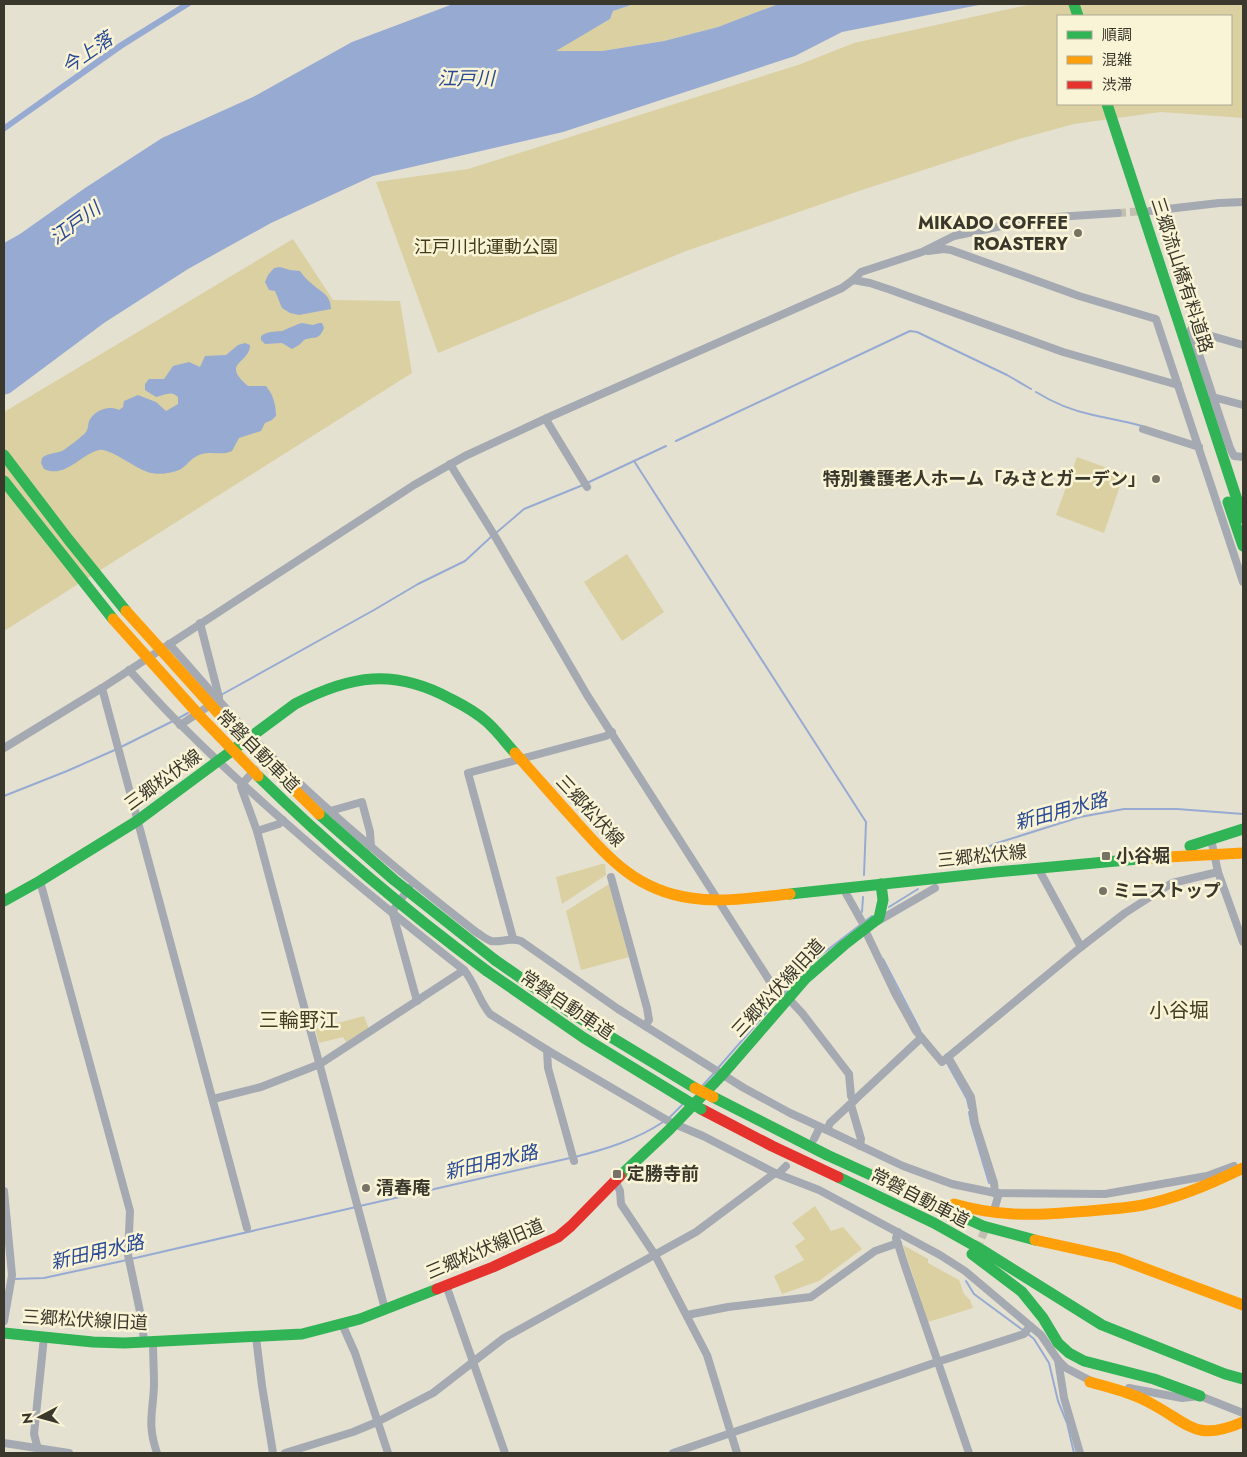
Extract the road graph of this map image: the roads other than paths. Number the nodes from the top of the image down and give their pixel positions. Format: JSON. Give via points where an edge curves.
{"nodes":[{"id":1,"x":1107,"y":105,"type":"edge"},
{"id":2,"x":1243,"y":202,"type":"edge"},
{"id":3,"x":1118,"y":213,"type":"tunnel mouth"},
{"id":4,"x":1148,"y":216,"type":"junction"},
{"id":5,"x":922,"y":252,"type":"junction"},
{"id":6,"x":853,"y":280,"type":"junction"},
{"id":7,"x":1243,"y":345,"type":"edge"},
{"id":8,"x":1178,"y":385,"type":"junction"},
{"id":9,"x":1213,"y":397,"type":"junction"},
{"id":10,"x":1243,"y":404,"type":"edge"},
{"id":11,"x":547,"y":418,"type":"junction"},
{"id":12,"x":1143,"y":430,"type":"dead end"},
{"id":13,"x":1199,"y":447,"type":"junction"},
{"id":14,"x":4,"y":455,"type":"edge"},
{"id":15,"x":1223,"y":457,"type":"junction"},
{"id":16,"x":1243,"y":457,"type":"edge"},
{"id":17,"x":450,"y":464,"type":"junction"},
{"id":18,"x":4,"y":481,"type":"edge"},
{"id":19,"x":587,"y":487,"type":"dead end"},
{"id":20,"x":1243,"y":518,"type":"edge"},
{"id":21,"x":1243,"y":546,"type":"edge"},
{"id":22,"x":1243,"y":582,"type":"edge"},
{"id":23,"x":200,"y":623,"type":"junction"},
{"id":24,"x":168,"y":644,"type":"junction"},
{"id":25,"x":129,"y":670,"type":"junction"},
{"id":26,"x":102,"y":688,"type":"junction"},
{"id":27,"x":218,"y":697,"type":"junction"},
{"id":28,"x":177,"y":721,"type":"junction"},
{"id":29,"x":612,"y":732,"type":"junction"},
{"id":30,"x":251,"y":735,"type":"junction"},
{"id":31,"x":4,"y":748,"type":"edge"},
{"id":32,"x":270,"y":754,"type":"junction"},
{"id":33,"x":520,"y":760,"type":"junction"},
{"id":34,"x":219,"y":761,"type":"junction"},
{"id":35,"x":242,"y":784,"type":"junction"},
{"id":36,"x":327,"y":808,"type":"junction"},
{"id":37,"x":283,"y":820,"type":"junction"},
{"id":38,"x":137,"y":821,"type":"junction"},
{"id":39,"x":1243,"y":829,"type":"edge"},
{"id":40,"x":257,"y":831,"type":"junction"},
{"id":41,"x":298,"y":833,"type":"junction"},
{"id":42,"x":1211,"y":839,"type":"junction"},
{"id":43,"x":1190,"y":846,"type":"dead end"},
{"id":44,"x":371,"y":847,"type":"junction"},
{"id":45,"x":1243,"y":853,"type":"edge"},
{"id":46,"x":1214,"y":854,"type":"junction"},
{"id":47,"x":1038,"y":868,"type":"junction"},
{"id":48,"x":1218,"y":872,"type":"junction"},
{"id":49,"x":611,"y":877,"type":"dead end"},
{"id":50,"x":40,"y":881,"type":"junction"},
{"id":51,"x":414,"y":883,"type":"junction"},
{"id":52,"x":881,"y":884,"type":"junction"},
{"id":53,"x":843,"y":888,"type":"junction"},
{"id":54,"x":935,"y":888,"type":"dead end"},
{"id":55,"x":720,"y":901,"type":"junction"},
{"id":56,"x":4,"y":902,"type":"edge"},
{"id":57,"x":393,"y":914,"type":"junction"},
{"id":58,"x":866,"y":925,"type":"junction"},
{"id":59,"x":483,"y":937,"type":"junction"},
{"id":60,"x":513,"y":938,"type":"junction"},
{"id":61,"x":1243,"y":942,"type":"edge"},
{"id":62,"x":1081,"y":947,"type":"junction"},
{"id":63,"x":462,"y":968,"type":"junction"},
{"id":64,"x":784,"y":998,"type":"junction"},
{"id":65,"x":417,"y":1001,"type":"junction"},
{"id":66,"x":645,"y":1026,"type":"junction"},
{"id":67,"x":921,"y":1038,"type":"junction"},
{"id":68,"x":547,"y":1050,"type":"junction"},
{"id":69,"x":948,"y":1057,"type":"junction"},
{"id":70,"x":320,"y":1064,"type":"junction"},
{"id":71,"x":718,"y":1071,"type":"junction"},
{"id":72,"x":213,"y":1099,"type":"junction"},
{"id":73,"x":853,"y":1103,"type":"junction"},
{"id":74,"x":668,"y":1121,"type":"junction"},
{"id":75,"x":824,"y":1129,"type":"junction"},
{"id":76,"x":814,"y":1139,"type":"dead end"},
{"id":77,"x":860,"y":1146,"type":"junction"},
{"id":78,"x":573,"y":1157,"type":"dead end"},
{"id":79,"x":1243,"y":1161,"type":"edge"},
{"id":80,"x":819,"y":1168,"type":"junction"},
{"id":81,"x":1243,"y":1168,"type":"edge"},
{"id":82,"x":781,"y":1170,"type":"junction"},
{"id":83,"x":615,"y":1180,"type":"junction"},
{"id":84,"x":889,"y":1184,"type":"junction"},
{"id":85,"x":4,"y":1191,"type":"edge"},
{"id":86,"x":997,"y":1193,"type":"junction"},
{"id":87,"x":994,"y":1207,"type":"dead end"},
{"id":88,"x":247,"y":1228,"type":"dead end"},
{"id":89,"x":898,"y":1232,"type":"junction"},
{"id":90,"x":898,"y":1243,"type":"junction"},
{"id":91,"x":655,"y":1255,"type":"junction"},
{"id":92,"x":972,"y":1260,"type":"dead end"},
{"id":93,"x":965,"y":1271,"type":"junction"},
{"id":94,"x":446,"y":1285,"type":"junction"},
{"id":95,"x":1243,"y":1305,"type":"edge"},
{"id":96,"x":385,"y":1309,"type":"junction"},
{"id":97,"x":687,"y":1315,"type":"junction"},
{"id":98,"x":4,"y":1320,"type":"edge"},
{"id":99,"x":342,"y":1324,"type":"junction"},
{"id":100,"x":1030,"y":1326,"type":"junction"},
{"id":101,"x":4,"y":1334,"type":"edge"},
{"id":102,"x":44,"y":1337,"type":"junction"},
{"id":103,"x":256,"y":1337,"type":"junction"},
{"id":104,"x":148,"y":1342,"type":"junction"},
{"id":105,"x":1058,"y":1360,"type":"junction"},
{"id":106,"x":473,"y":1361,"type":"junction"},
{"id":107,"x":937,"y":1362,"type":"junction"},
{"id":108,"x":1243,"y":1379,"type":"edge"},
{"id":109,"x":1090,"y":1382,"type":"junction"},
{"id":110,"x":1200,"y":1396,"type":"junction"},
{"id":111,"x":1243,"y":1412,"type":"edge"},
{"id":112,"x":378,"y":1422,"type":"junction"},
{"id":113,"x":1243,"y":1422,"type":"edge"},
{"id":114,"x":730,"y":1434,"type":"junction"},
{"id":115,"x":4,"y":1443,"type":"edge"},
{"id":116,"x":38,"y":1451,"type":"edge"},
{"id":117,"x":70,"y":1453,"type":"edge"},
{"id":118,"x":157,"y":1453,"type":"edge"},
{"id":119,"x":273,"y":1453,"type":"edge"},
{"id":120,"x":285,"y":1453,"type":"edge"},
{"id":121,"x":388,"y":1453,"type":"edge"},
{"id":122,"x":505,"y":1453,"type":"edge"},
{"id":123,"x":673,"y":1453,"type":"edge"},
{"id":124,"x":737,"y":1453,"type":"edge"},
{"id":125,"x":969,"y":1453,"type":"edge"},
{"id":126,"x":1080,"y":1453,"type":"edge"}],
"edges":[{"from":1,"to":4,"type":"main road","name":"三郷流山橋有料道路"},
{"from":2,"to":4,"type":"street","via":[[1220,202]]},
{"from":3,"to":5,"type":"street","via":[[1032,220],[954,236]]},
{"from":4,"to":15,"type":"main road","name":"三郷流山橋有料道路"},
{"from":5,"to":6,"type":"street","via":[[861,272]]},
{"from":5,"to":8,"type":"street","via":[[951,250],[1080,296],[1156,318]]},
{"from":6,"to":8,"type":"street","via":[[891,290],[1063,352]]},
{"from":6,"to":11,"type":"street","via":[[842,288]]},
{"from":7,"to":9,"type":"street","via":[[1191,330]]},
{"from":8,"to":13,"type":"street"},
{"from":9,"to":10,"type":"street"},
{"from":9,"to":16,"type":"street","via":[[1234,456]]},
{"from":11,"to":17,"type":"street"},
{"from":11,"to":19,"type":"street"},
{"from":12,"to":13,"type":"street"},
{"from":13,"to":22,"type":"street"},
{"from":14,"to":84,"type":"main road","name":"常磐自動車道","bridge":true,"via":[[120,604],[212,708],[337,831],[442,919],[568,1010],[696,1088]]},
{"from":15,"to":20,"type":"main road","name":"三郷流山橋有料道路"},
{"from":15,"to":21,"type":"main road","name":"三郷流山橋有料道路","via":[[1225,490]]},
{"from":17,"to":23,"type":"street"},
{"from":17,"to":29,"type":"street"},
{"from":18,"to":80,"type":"main road","name":"常磐自動車道","bridge":true,"via":[[151,664],[201,719],[326,842],[378,887],[487,971],[634,1071],[701,1109]]},
{"from":23,"to":24,"type":"street"},
{"from":23,"to":27,"type":"street"},
{"from":24,"to":25,"type":"street"},
{"from":24,"to":27,"type":"street"},
{"from":25,"to":26,"type":"street"},
{"from":25,"to":28,"type":"street"},
{"from":26,"to":31,"type":"street"},
{"from":26,"to":38,"type":"street"},
{"from":27,"to":28,"type":"street"},
{"from":27,"to":30,"type":"street"},
{"from":28,"to":34,"type":"street"},
{"from":29,"to":33,"type":"street"},
{"from":29,"to":55,"type":"street"},
{"from":30,"to":32,"type":"street"},
{"from":30,"to":33,"type":"main road","name":"三郷松伏線","via":[[295,704],[330,686],[388,679],[423,685],[463,704],[486,722]]},
{"from":30,"to":34,"type":"main road","name":"三郷松伏線"},
{"from":32,"to":35,"type":"street"},
{"from":32,"to":36,"type":"street"},
{"from":33,"to":55,"type":"main road","name":"三郷松伏線","via":[[623,870],[641,882],[672,895]]},
{"from":33,"to":60,"type":"street","via":[[468,773]]},
{"from":34,"to":35,"type":"street"},
{"from":34,"to":38,"type":"main road","name":"三郷松伏線"},
{"from":35,"to":37,"type":"street"},
{"from":35,"to":40,"type":"street"},
{"from":36,"to":41,"type":"street"},
{"from":36,"to":44,"type":"street"},
{"from":36,"to":44,"type":"street","via":[[362,802]]},
{"from":37,"to":40,"type":"street","via":[[280,824]]},
{"from":37,"to":41,"type":"street"},
{"from":38,"to":50,"type":"main road","name":"三郷松伏線"},
{"from":38,"to":72,"type":"street"},
{"from":39,"to":42,"type":"main road"},
{"from":40,"to":70,"type":"street"},
{"from":41,"to":57,"type":"street"},
{"from":42,"to":43,"type":"main road"},
{"from":42,"to":46,"type":"street"},
{"from":44,"to":51,"type":"street"},
{"from":45,"to":46,"type":"main road","name":"三郷松伏線"},
{"from":46,"to":47,"type":"main road","name":"三郷松伏線"},
{"from":46,"to":48,"type":"street"},
{"from":47,"to":52,"type":"main road","name":"三郷松伏線"},
{"from":47,"to":62,"type":"street"},
{"from":48,"to":61,"type":"street"},
{"from":48,"to":62,"type":"street","via":[[1172,882]]},
{"from":49,"to":66,"type":"street","via":[[647,1008],[649,1020]]},
{"from":50,"to":56,"type":"main road","name":"三郷松伏線"},
{"from":50,"to":104,"type":"street","via":[[130,1211],[128,1259]]},
{"from":51,"to":57,"type":"street"},
{"from":51,"to":59,"type":"street"},
{"from":52,"to":53,"type":"main road","name":"三郷松伏線"},
{"from":52,"to":58,"type":"main road","via":[[882,913]]},
{"from":53,"to":55,"type":"main road","name":"三郷松伏線"},
{"from":53,"to":58,"type":"street"},
{"from":54,"to":58,"type":"street"},
{"from":55,"to":64,"type":"street"},
{"from":57,"to":63,"type":"street"},
{"from":57,"to":65,"type":"street"},
{"from":58,"to":64,"type":"main road","name":"三郷松伏線旧道"},
{"from":58,"to":67,"type":"street","via":[[895,993]]},
{"from":59,"to":60,"type":"street","via":[[498,941]]},
{"from":59,"to":63,"type":"street"},
{"from":60,"to":66,"type":"street"},
{"from":62,"to":69,"type":"street"},
{"from":63,"to":65,"type":"street"},
{"from":63,"to":68,"type":"street","via":[[490,1014]]},
{"from":64,"to":71,"type":"main road","name":"三郷松伏線旧道"},
{"from":64,"to":73,"type":"street","via":[[802,1013],[849,1074]]},
{"from":65,"to":70,"type":"street"},
{"from":66,"to":71,"type":"street"},
{"from":67,"to":69,"type":"street","via":[[942,1062]]},
{"from":67,"to":73,"type":"street"},
{"from":68,"to":74,"type":"street"},
{"from":68,"to":78,"type":"street","via":[[548,1068]]},
{"from":69,"to":86,"type":"street","via":[[971,1097],[975,1123]]},
{"from":70,"to":72,"type":"street","via":[[261,1087]]},
{"from":70,"to":96,"type":"street"},
{"from":71,"to":74,"type":"main road","name":"三郷松伏線旧道"},
{"from":71,"to":75,"type":"street"},
{"from":72,"to":88,"type":"street"},
{"from":73,"to":75,"type":"street"},
{"from":73,"to":77,"type":"street"},
{"from":74,"to":82,"type":"street"},
{"from":74,"to":83,"type":"main road","name":"三郷松伏線旧道"},
{"from":75,"to":76,"type":"street"},
{"from":75,"to":77,"type":"street"},
{"from":77,"to":86,"type":"street","via":[[952,1184]]},
{"from":79,"to":86,"type":"street","via":[[1207,1176],[1105,1194]]},
{"from":80,"to":108,"type":"main road","name":"常磐自動車道","via":[[962,1238],[1102,1325]]},
{"from":80,"to":110,"type":"main road","via":[[834,1184],[932,1230],[978,1258],[1022,1292],[1058,1343],[1076,1358],[1161,1381]]},
{"from":81,"to":84,"type":"main road","via":[[1196,1190],[1150,1204],[1028,1216],[975,1211]]},
{"from":82,"to":89,"type":"street"},
{"from":82,"to":91,"type":"street","via":[[707,1224]]},
{"from":83,"to":91,"type":"street","via":[[621,1204]]},
{"from":83,"to":94,"type":"main road","name":"三郷松伏線旧道","via":[[558,1237]]},
{"from":84,"to":95,"type":"main road","name":"常磐自動車道","via":[[983,1226],[1117,1258]]},
{"from":85,"to":98,"type":"street","via":[[12,1275]]},
{"from":86,"to":87,"type":"street"},
{"from":89,"to":90,"type":"street"},
{"from":89,"to":93,"type":"street"},
{"from":90,"to":97,"type":"street","via":[[875,1251],[811,1297]]},
{"from":90,"to":107,"type":"street"},
{"from":91,"to":97,"type":"street"},
{"from":91,"to":106,"type":"street","via":[[504,1338]]},
{"from":92,"to":93,"type":"street"},
{"from":93,"to":100,"type":"street"},
{"from":94,"to":96,"type":"main road","name":"三郷松伏線旧道"},
{"from":94,"to":106,"type":"street"},
{"from":96,"to":99,"type":"main road","name":"三郷松伏線旧道"},
{"from":97,"to":114,"type":"street","via":[[707,1355]]},
{"from":99,"to":103,"type":"main road","name":"三郷松伏線旧道","via":[[302,1334]]},
{"from":99,"to":112,"type":"street"},
{"from":100,"to":105,"type":"street","via":[[1041,1334]]},
{"from":100,"to":107,"type":"street","via":[[1024,1334]]},
{"from":101,"to":102,"type":"main road","name":"三郷松伏線旧道"},
{"from":102,"to":104,"type":"main road","name":"三郷松伏線旧道"},
{"from":102,"to":116,"type":"street","via":[[34,1434]]},
{"from":103,"to":104,"type":"main road","name":"三郷松伏線旧道"},
{"from":103,"to":119,"type":"street"},
{"from":104,"to":118,"type":"street","via":[[154,1384],[150,1420]]},
{"from":105,"to":109,"type":"street"},
{"from":105,"to":126,"type":"street","via":[[1064,1398]]},
{"from":106,"to":112,"type":"street","via":[[433,1393]]},
{"from":106,"to":122,"type":"street"},
{"from":107,"to":114,"type":"street"},
{"from":107,"to":125,"type":"street"},
{"from":109,"to":110,"type":"street","via":[[1176,1398]]},
{"from":109,"to":113,"type":"main road","via":[[1151,1404],[1196,1431],[1213,1432]]},
{"from":110,"to":111,"type":"street"},
{"from":112,"to":120,"type":"street"},
{"from":112,"to":121,"type":"street"},
{"from":114,"to":123,"type":"street"},
{"from":114,"to":124,"type":"street"},
{"from":115,"to":116,"type":"street"},
{"from":116,"to":117,"type":"street"}]}
